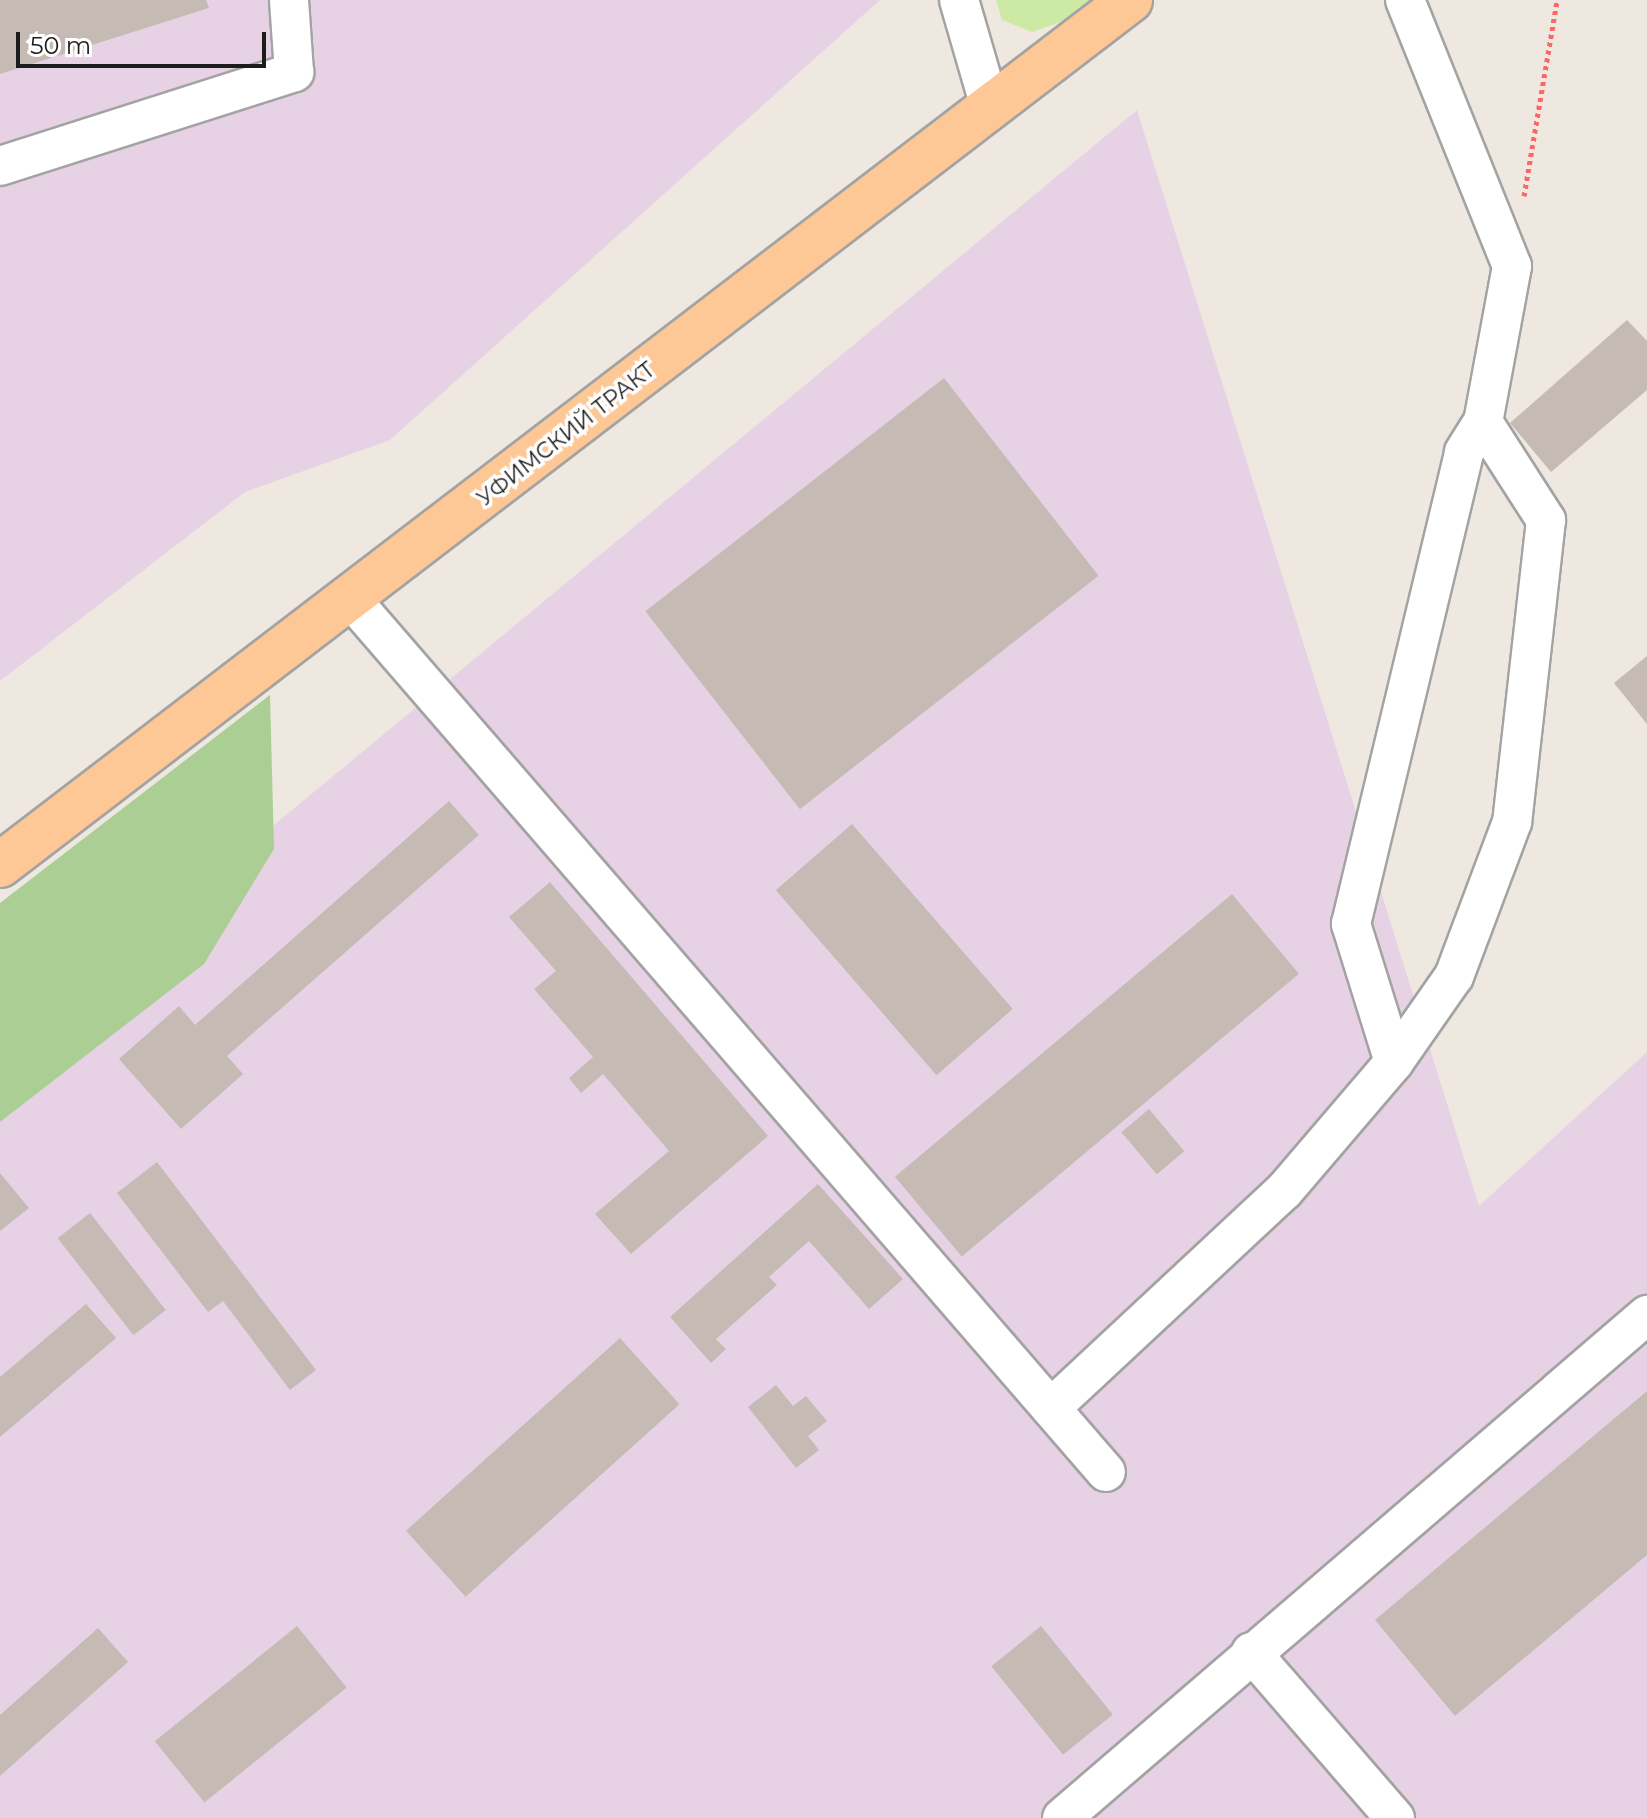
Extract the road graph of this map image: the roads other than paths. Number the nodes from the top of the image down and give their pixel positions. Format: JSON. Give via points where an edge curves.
{"nodes":[{"id":1,"x":289,"y":0,"type":"edge"},
{"id":2,"x":959,"y":0,"type":"edge"},
{"id":3,"x":1130,"y":0,"type":"edge"},
{"id":4,"x":1405,"y":0,"type":"edge"},
{"id":5,"x":990,"y":107,"type":"junction"},
{"id":6,"x":0,"y":166,"type":"edge"},
{"id":7,"x":1483,"y":422,"type":"junction"},
{"id":8,"x":351,"y":599,"type":"junction"},
{"id":9,"x":0,"y":865,"type":"edge"},
{"id":10,"x":1394,"y":1062,"type":"junction"},
{"id":11,"x":1647,"y":1315,"type":"edge"},
{"id":12,"x":1051,"y":1408,"type":"junction"},
{"id":13,"x":1106,"y":1472,"type":"dead end"},
{"id":14,"x":1251,"y":1652,"type":"junction"},
{"id":15,"x":1062,"y":1818,"type":"edge"},
{"id":16,"x":1395,"y":1818,"type":"edge"}],
"edges":[{"from":1,"to":6,"type":"lane","via":[[294,72]]},
{"from":2,"to":5,"type":"lane"},
{"from":3,"to":5,"type":"main road","name":"УФИМСКИЙ ТРАКТ"},
{"from":4,"to":7,"type":"lane","via":[[1512,266]]},
{"from":5,"to":8,"type":"main road","name":"УФИМСКИЙ ТРАКТ"},
{"from":7,"to":10,"type":"lane","via":[[1464,452],[1351,924]]},
{"from":7,"to":10,"type":"lane","via":[[1546,520],[1512,822],[1454,976]]},
{"from":8,"to":9,"type":"main road","name":"УФИМСКИЙ ТРАКТ"},
{"from":8,"to":12,"type":"lane"},
{"from":10,"to":12,"type":"lane","via":[[1284,1191]]},
{"from":11,"to":14,"type":"lane"},
{"from":12,"to":13,"type":"lane"},
{"from":14,"to":15,"type":"lane"},
{"from":14,"to":16,"type":"lane"}]}
